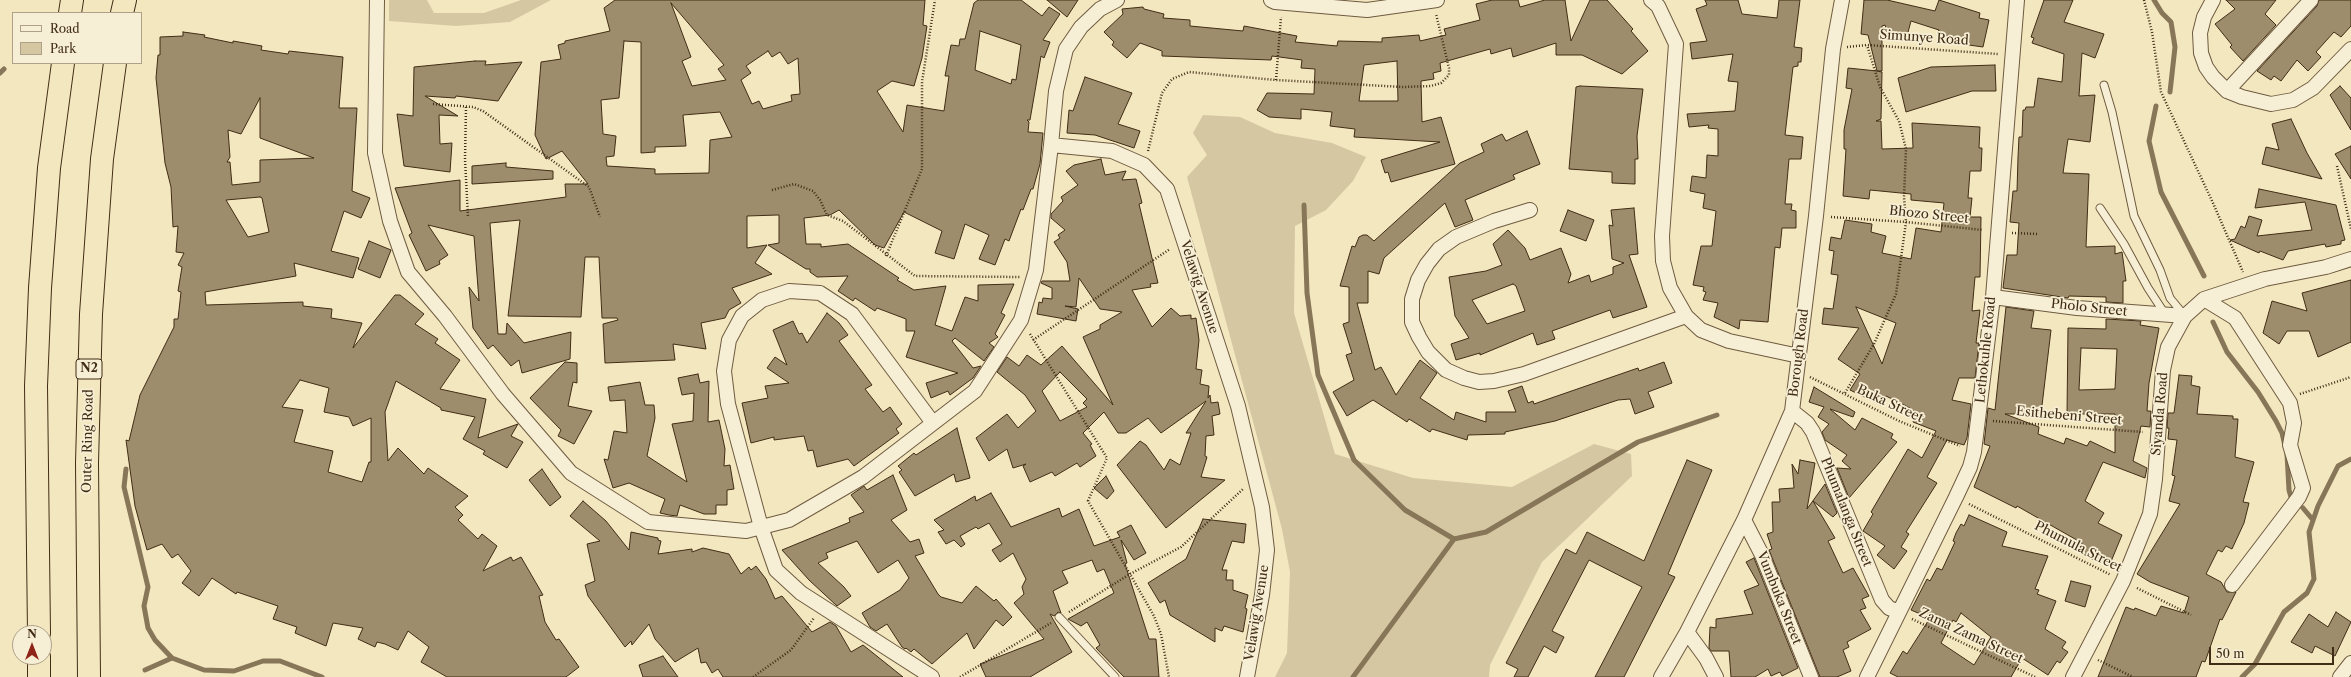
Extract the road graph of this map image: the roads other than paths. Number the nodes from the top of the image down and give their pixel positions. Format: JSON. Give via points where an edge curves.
{"nodes":[{"id":1,"x":72,"y":0,"type":"edge"},
{"id":2,"x":125,"y":0,"type":"edge"},
{"id":3,"x":378,"y":0,"type":"edge"},
{"id":4,"x":1117,"y":0,"type":"edge"},
{"id":5,"x":1651,"y":0,"type":"edge"},
{"id":6,"x":1842,"y":0,"type":"edge"},
{"id":7,"x":2018,"y":0,"type":"edge"},
{"id":8,"x":2213,"y":0,"type":"edge"},
{"id":9,"x":2311,"y":0,"type":"edge"},
{"id":10,"x":1277,"y":1,"type":"edge"},
{"id":11,"x":1435,"y":1,"type":"edge"},
{"id":12,"x":70,"y":12,"type":"edge"},
{"id":13,"x":122,"y":12,"type":"edge"},
{"id":14,"x":2351,"y":50,"type":"edge"},
{"id":15,"x":63,"y":64,"type":"edge"},
{"id":16,"x":115,"y":64,"type":"edge"},
{"id":17,"x":2104,"y":85,"type":"dead end"},
{"id":18,"x":2227,"y":91,"type":"junction"},
{"id":19,"x":1051,"y":144,"type":"junction"},
{"id":20,"x":2100,"y":208,"type":"dead end"},
{"id":21,"x":1530,"y":210,"type":"dead end"},
{"id":22,"x":2351,"y":259,"type":"edge"},
{"id":23,"x":1993,"y":297,"type":"junction"},
{"id":24,"x":2204,"y":299,"type":"junction"},
{"id":25,"x":2165,"y":314,"type":"junction"},
{"id":26,"x":1686,"y":316,"type":"junction"},
{"id":27,"x":2185,"y":316,"type":"junction"},
{"id":28,"x":1799,"y":356,"type":"junction"},
{"id":29,"x":1792,"y":411,"type":"junction"},
{"id":30,"x":933,"y":423,"type":"junction"},
{"id":31,"x":1744,"y":520,"type":"junction"},
{"id":32,"x":761,"y":527,"type":"junction"},
{"id":33,"x":2232,"y":585,"type":"dead end"},
{"id":34,"x":1899,"y":612,"type":"junction"},
{"id":35,"x":1059,"y":618,"type":"road end"},
{"id":36,"x":39,"y":625,"type":"edge"},
{"id":37,"x":1687,"y":632,"type":"junction"},
{"id":38,"x":2351,"y":663,"type":"edge"},
{"id":39,"x":39,"y":665,"type":"edge"},
{"id":40,"x":39,"y":677,"type":"edge"},
{"id":41,"x":88,"y":677,"type":"edge"},
{"id":42,"x":932,"y":677,"type":"edge"},
{"id":43,"x":1115,"y":677,"type":"edge"},
{"id":44,"x":1247,"y":677,"type":"edge"},
{"id":45,"x":1661,"y":677,"type":"edge"},
{"id":46,"x":1716,"y":677,"type":"edge"},
{"id":47,"x":1811,"y":677,"type":"edge"},
{"id":48,"x":1867,"y":677,"type":"edge"},
{"id":49,"x":2073,"y":677,"type":"edge"},
{"id":50,"x":2340,"y":677,"type":"edge"}],
"edges":[{"from":1,"to":12,"type":"highway"},
{"from":2,"to":13,"type":"highway"},
{"from":3,"to":32,"type":"street","via":[[375,153],[390,222],[408,272],[445,316],[503,394],[571,473],[648,522],[746,531]]},
{"from":4,"to":19,"type":"street","via":[[1100,9],[1081,27],[1066,49],[1056,91]]},
{"from":5,"to":26,"type":"street","via":[[1658,6],[1676,44],[1662,236],[1663,261],[1670,288]]},
{"from":6,"to":28,"type":"street","name":"Borough Road","via":[[1833,49]]},
{"from":7,"to":23,"type":"street","name":"Lethokuhle Road"},
{"from":8,"to":18,"type":"street","via":[[2204,17],[2200,33],[2201,53],[2206,67]]},
{"from":9,"to":18,"type":"street"},
{"from":10,"to":11,"type":"street","via":[[1367,10]]},
{"from":14,"to":18,"type":"street","via":[[2313,88],[2304,95],[2286,102],[2258,102]]},
{"from":15,"to":36,"type":"highway","via":[[49,168],[40,288],[36,386]]},
{"from":16,"to":41,"type":"highway","name":"Outer Ring Road","number":"N2","via":[[102,159],[90,314],[87,463]]},
{"from":17,"to":27,"type":"lane","via":[[2134,216],[2160,270],[2170,298]]},
{"from":19,"to":30,"type":"street","via":[[1034,277],[1021,320],[975,391],[959,406]]},
{"from":19,"to":44,"type":"street","name":"Velawig Avenue","via":[[1112,151],[1144,165],[1167,189],[1238,406],[1262,507],[1267,550],[1262,595]]},
{"from":20,"to":25,"type":"lane"},
{"from":21,"to":26,"type":"street","via":[[1494,221],[1456,237],[1440,249],[1418,280],[1412,299],[1412,322],[1428,352],[1446,370],[1480,382],[1494,381],[1524,374]]},
{"from":22,"to":24,"type":"street","name":"Siyanda Road","via":[[2326,267],[2265,279]]},
{"from":23,"to":25,"type":"street","name":"Pholo Street","via":[[2077,308]]},
{"from":23,"to":34,"type":"street","name":"Lethokuhle Road","via":[[1970,467]]},
{"from":24,"to":27,"type":"street","name":"Siyanda Road"},
{"from":24,"to":33,"type":"street","via":[[2236,318],[2287,397],[2294,423],[2290,444],[2303,488],[2299,497]]},
{"from":25,"to":27,"type":"street","name":"Pholo Street"},
{"from":26,"to":28,"type":"street","via":[[1701,330],[1729,341]]},
{"from":27,"to":49,"type":"street","name":"Siyanda Road","via":[[2168,347],[2163,370],[2150,514],[2123,581]]},
{"from":28,"to":29,"type":"street","name":"Borough Road"},
{"from":29,"to":31,"type":"street","name":"Borough Road"},
{"from":29,"to":34,"type":"street","name":"Phumalanga Street","via":[[1807,423],[1813,432],[1882,600],[1889,608]]},
{"from":30,"to":32,"type":"street","via":[[863,477],[789,520]]},
{"from":30,"to":32,"type":"street","via":[[852,314],[820,293],[789,292],[762,300],[742,316],[735,328],[729,340],[724,371],[728,404]]},
{"from":31,"to":37,"type":"street","name":"Borough Road"},
{"from":31,"to":47,"type":"street","name":"Vumbuka Street","via":[[1762,555]]},
{"from":32,"to":42,"type":"street","via":[[776,570],[801,593]]},
{"from":34,"to":48,"type":"street","name":"Lethokuhle Road"},
{"from":35,"to":43,"type":"lane"},
{"from":37,"to":45,"type":"street","name":"Borough Road"},
{"from":37,"to":46,"type":"street"},
{"from":38,"to":50,"type":"street"},
{"from":39,"to":40,"type":"highway"}]}
